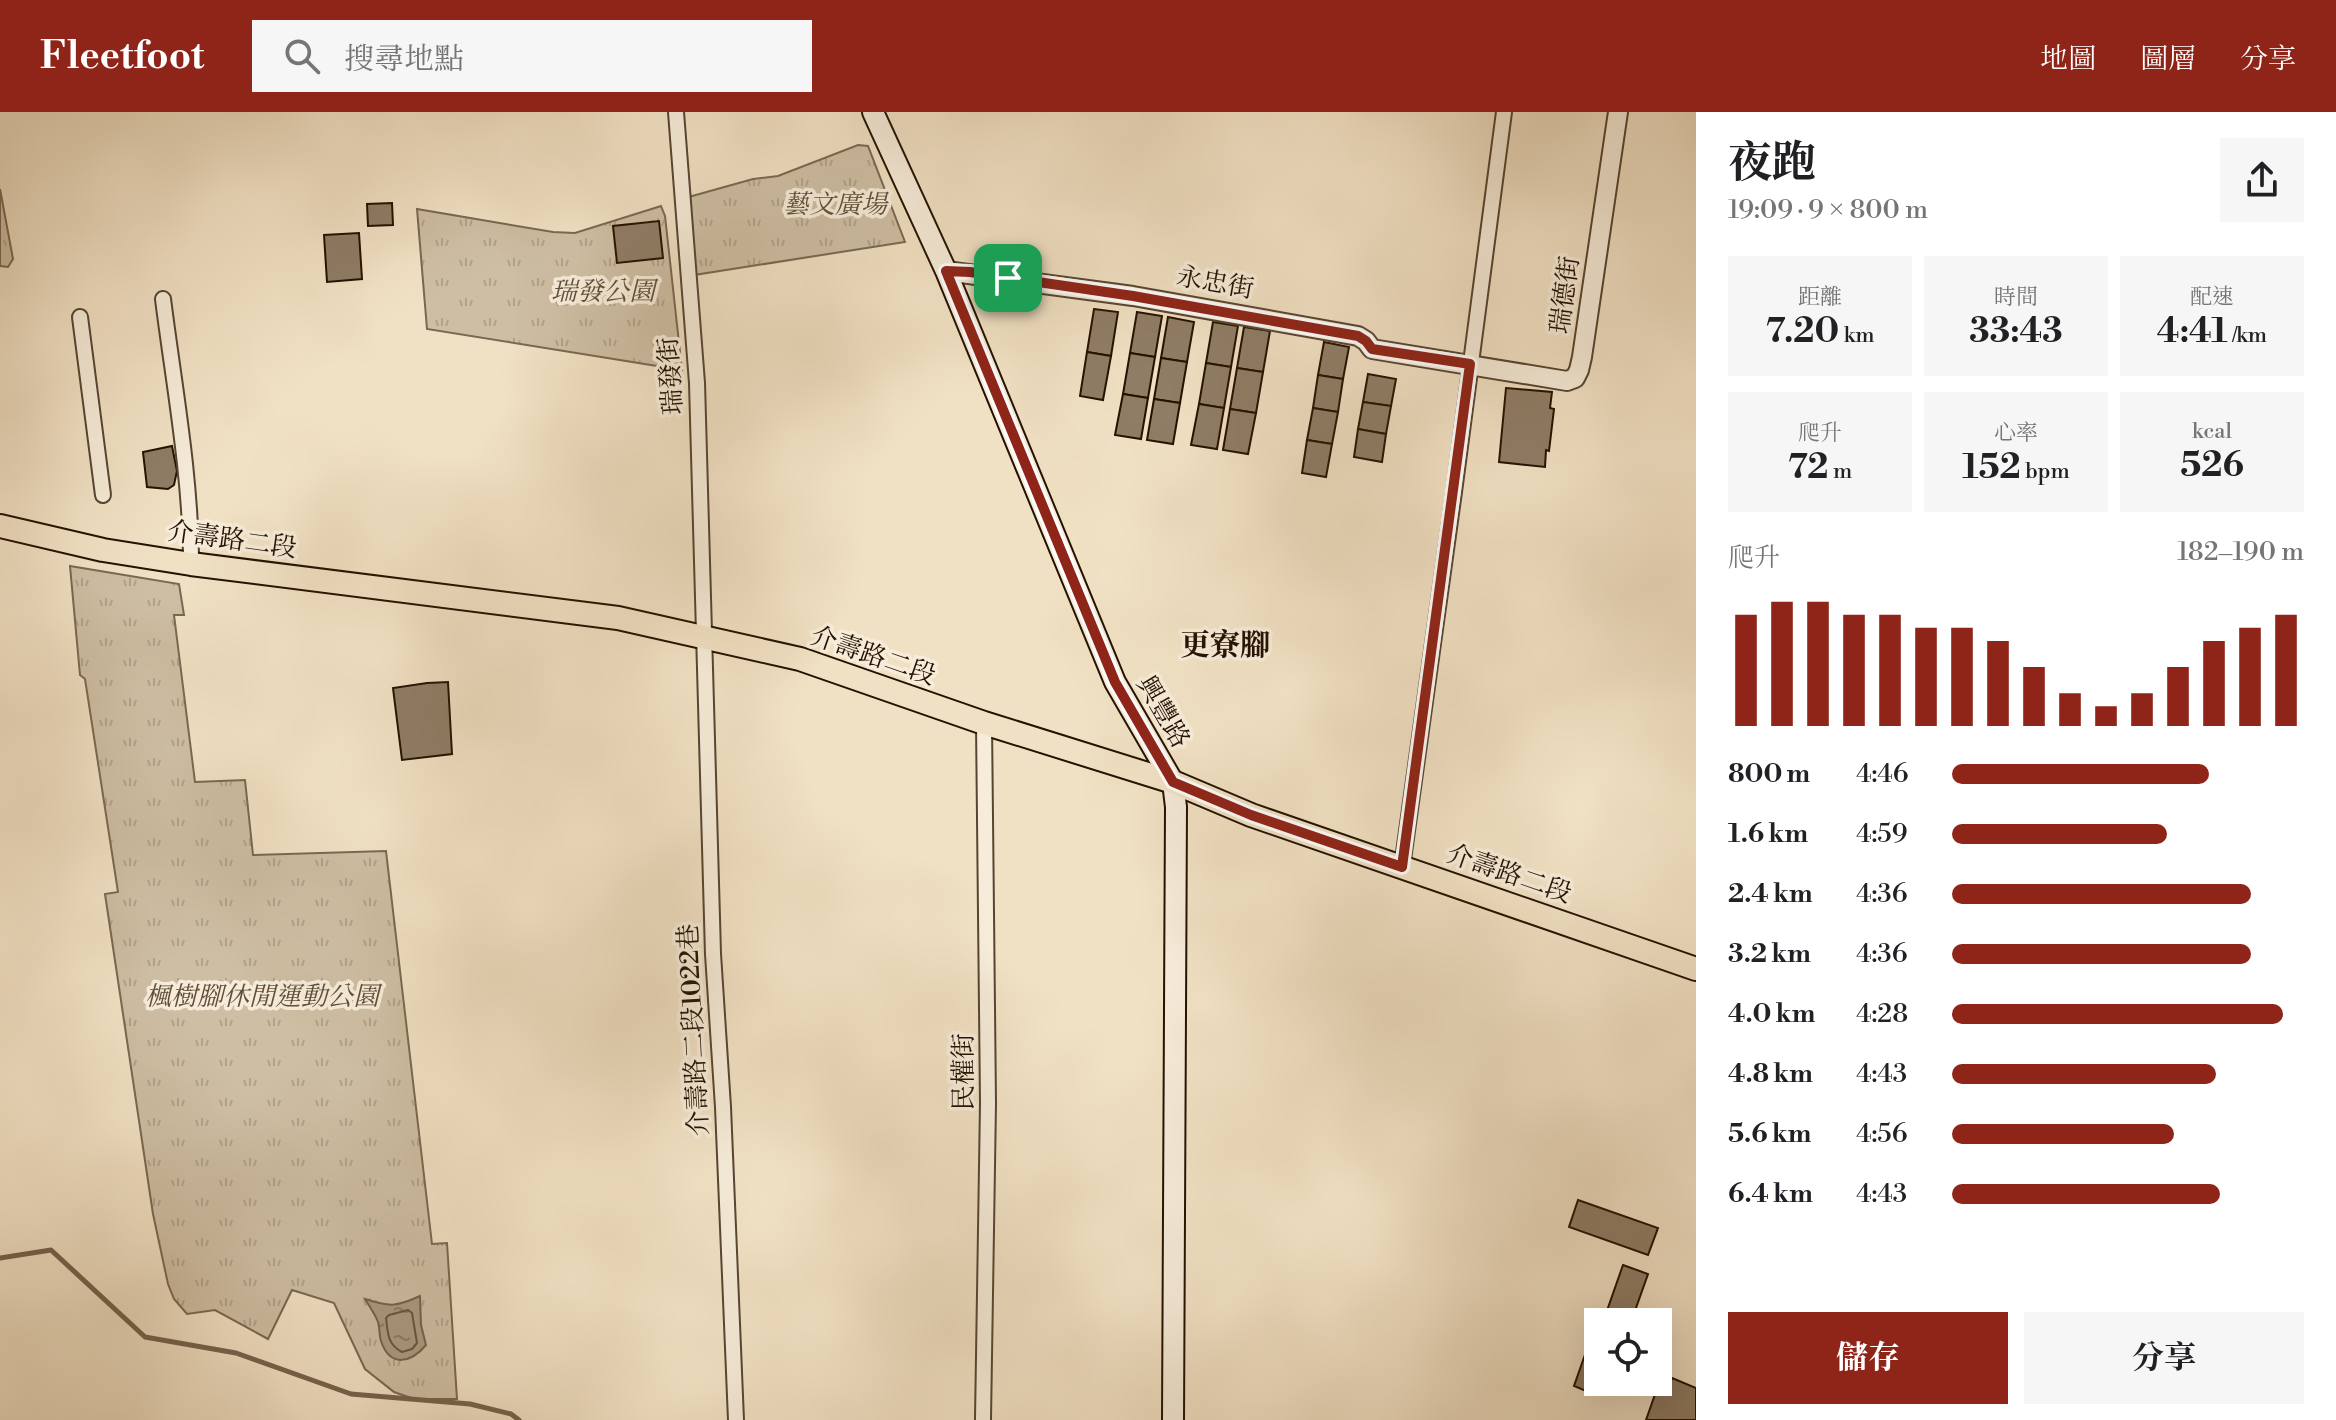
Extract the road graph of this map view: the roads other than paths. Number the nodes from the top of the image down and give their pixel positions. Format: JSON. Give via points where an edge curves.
{"nodes":[{"id":1,"x":676,"y":112,"type":"edge"},
{"id":2,"x":1504,"y":112,"type":"edge"},
{"id":3,"x":1618,"y":112,"type":"edge"},
{"id":4,"x":876,"y":116,"type":"edge"},
{"id":5,"x":946,"y":271,"type":"junction"},
{"id":6,"x":163,"y":299,"type":"dead end"},
{"id":7,"x":80,"y":317,"type":"dead end"},
{"id":8,"x":1470,"y":364,"type":"junction"},
{"id":9,"x":103,"y":495,"type":"dead end"},
{"id":10,"x":0,"y":526,"type":"edge"},
{"id":11,"x":191,"y":564,"type":"junction"},
{"id":12,"x":702,"y":637,"type":"junction"},
{"id":13,"x":984,"y":723,"type":"junction"},
{"id":14,"x":1173,"y":782,"type":"junction"},
{"id":15,"x":1402,"y":867,"type":"junction"},
{"id":16,"x":1696,"y":969,"type":"edge"},
{"id":17,"x":736,"y":1420,"type":"edge"},
{"id":18,"x":983,"y":1420,"type":"edge"},
{"id":19,"x":1173,"y":1420,"type":"edge"}],
"edges":[{"from":1,"to":12,"type":"street","name":"瑞發街","via":[[697,383]]},
{"from":2,"to":8,"type":"street"},
{"from":3,"to":8,"type":"street","name":"瑞德街","via":[[1575,378],[1567,381]]},
{"from":4,"to":5,"type":"main road","name":"興豐路"},
{"from":5,"to":8,"type":"street","name":"永忠街","via":[[1274,320],[1358,336],[1372,349]]},
{"from":5,"to":14,"type":"main road","name":"興豐路","via":[[1115,682]]},
{"from":6,"to":11,"type":"street"},
{"from":7,"to":9,"type":"street"},
{"from":8,"to":15,"type":"street"},
{"from":10,"to":11,"type":"main road","name":"介壽路二段"},
{"from":11,"to":12,"type":"main road","name":"介壽路二段","via":[[618,618]]},
{"from":12,"to":13,"type":"main road","name":"介壽路二段","via":[[800,659]]},
{"from":12,"to":17,"type":"street","name":"介壽路二段1022巷"},
{"from":13,"to":14,"type":"main road","name":"介壽路二段"},
{"from":13,"to":18,"type":"street","name":"民權街","via":[[988,1103]]},
{"from":14,"to":15,"type":"main road","name":"介壽路二段"},
{"from":14,"to":19,"type":"main road","name":"興豐路"},
{"from":15,"to":16,"type":"main road","name":"介壽路二段"}]}
